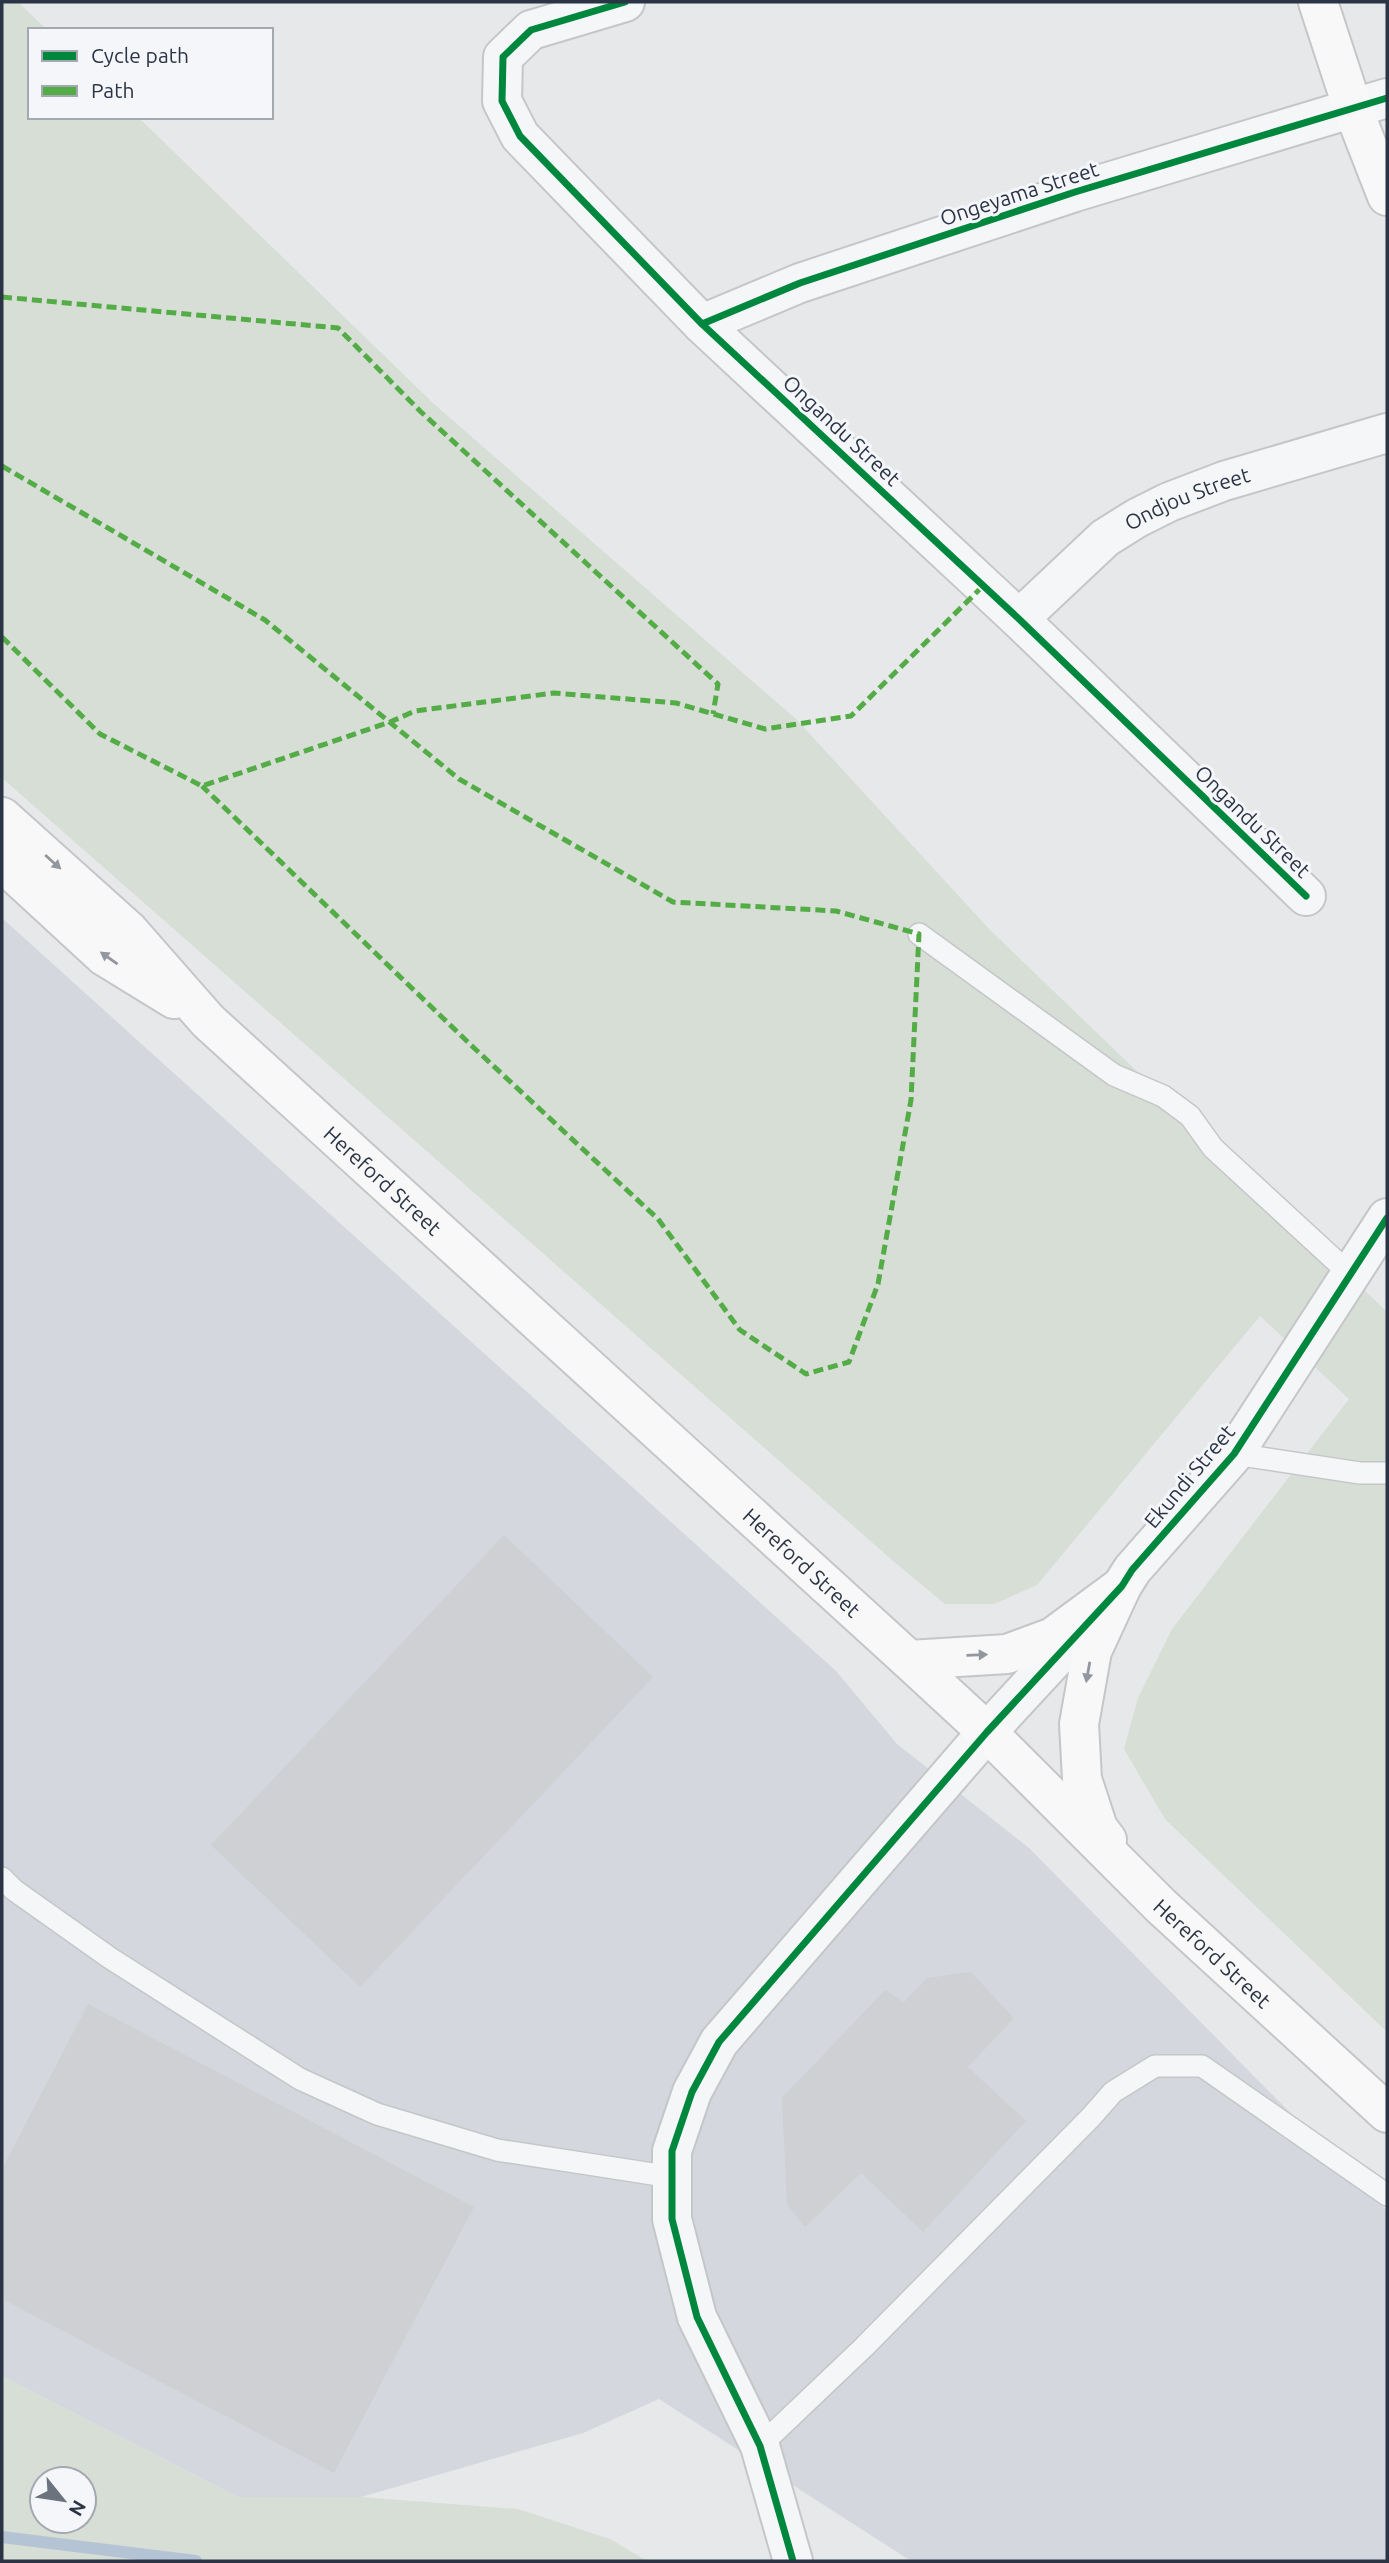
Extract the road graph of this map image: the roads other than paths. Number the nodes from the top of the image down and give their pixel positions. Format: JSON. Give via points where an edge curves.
{"nodes":[{"id":1,"x":625,"y":2,"type":"edge"},
{"id":2,"x":1318,"y":2,"type":"edge"},
{"id":3,"x":1370,"y":104,"type":"edge"},
{"id":4,"x":1387,"y":196,"type":"edge"},
{"id":5,"x":702,"y":324,"type":"junction"},
{"id":6,"x":1387,"y":433,"type":"edge"},
{"id":7,"x":1019,"y":619,"type":"junction"},
{"id":8,"x":2,"y":817,"type":"edge"},
{"id":9,"x":2,"y":862,"type":"edge"},
{"id":10,"x":1306,"y":896,"type":"dead end"},
{"id":11,"x":919,"y":934,"type":"dead end"},
{"id":12,"x":208,"y":1021,"type":"junction"},
{"id":13,"x":1387,"y":1218,"type":"edge"},
{"id":14,"x":1352,"y":1275,"type":"junction"},
{"id":15,"x":1234,"y":1454,"type":"junction"},
{"id":16,"x":1387,"y":1473,"type":"edge"},
{"id":17,"x":1122,"y":1586,"type":"junction"},
{"id":18,"x":909,"y":1660,"type":"junction"},
{"id":19,"x":987,"y":1732,"type":"junction"},
{"id":20,"x":2,"y":1878,"type":"edge"},
{"id":21,"x":1161,"y":1906,"type":"junction"},
{"id":22,"x":1387,"y":2113,"type":"edge"},
{"id":23,"x":672,"y":2177,"type":"junction"},
{"id":24,"x":1387,"y":2195,"type":"edge"},
{"id":25,"x":760,"y":2446,"type":"junction"},
{"id":26,"x":793,"y":2561,"type":"edge"}],
"edges":[{"from":1,"to":5,"type":"street","name":"Ongandu Street","via":[[531,30],[503,57],[502,101],[520,136]]},
{"from":2,"to":3,"type":"main road"},
{"from":3,"to":4,"type":"main road"},
{"from":3,"to":5,"type":"street","name":"Ongeyama Street","via":[[1049,201],[800,283]]},
{"from":5,"to":7,"type":"street","name":"Ongandu Street"},
{"from":6,"to":7,"type":"street","name":"Ondjou Street","via":[[1224,481],[1148,513],[1105,538]]},
{"from":7,"to":10,"type":"street","name":"Ongandu Street"},
{"from":8,"to":12,"type":"main road","name":"Hereford Street","one_way":true,"via":[[129,931]]},
{"from":12,"to":9,"type":"main road","name":"Hereford Street","one_way":true,"via":[[104,956]]},
{"from":11,"to":14,"type":"lane","via":[[1114,1075],[1163,1096],[1190,1116],[1213,1148]]},
{"from":12,"to":18,"type":"main road","name":"Hereford Street"},
{"from":13,"to":14,"type":"street","name":"Ekundi Street"},
{"from":14,"to":15,"type":"street","name":"Ekundi Street"},
{"from":15,"to":16,"type":"lane","via":[[1360,1474]]},
{"from":15,"to":17,"type":"street","name":"Ekundi Street"},
{"from":18,"to":17,"type":"main road","one_way":true,"via":[[1007,1654],[1053,1637]]},
{"from":17,"to":19,"type":"street","name":"Ekundi Street"},
{"from":17,"to":21,"type":"main road","one_way":true,"via":[[1092,1651],[1079,1724],[1082,1779],[1098,1828]]},
{"from":18,"to":19,"type":"main road","name":"Hereford Street"},
{"from":19,"to":21,"type":"main road","name":"Hereford Street"},
{"from":19,"to":23,"type":"street","name":"Ekundi Street","via":[[719,2042],[692,2092],[672,2151]]},
{"from":20,"to":23,"type":"lane","via":[[110,1958],[300,2079],[377,2114],[497,2150]]},
{"from":21,"to":22,"type":"main road","name":"Hereford Street"},
{"from":23,"to":25,"type":"street","name":"Ekundi Street","via":[[671,2219],[697,2317]]},
{"from":24,"to":25,"type":"lane","via":[[1202,2066],[1155,2066],[1113,2092],[864,2347]]},
{"from":25,"to":26,"type":"street","name":"Ekundi Street"}]}
